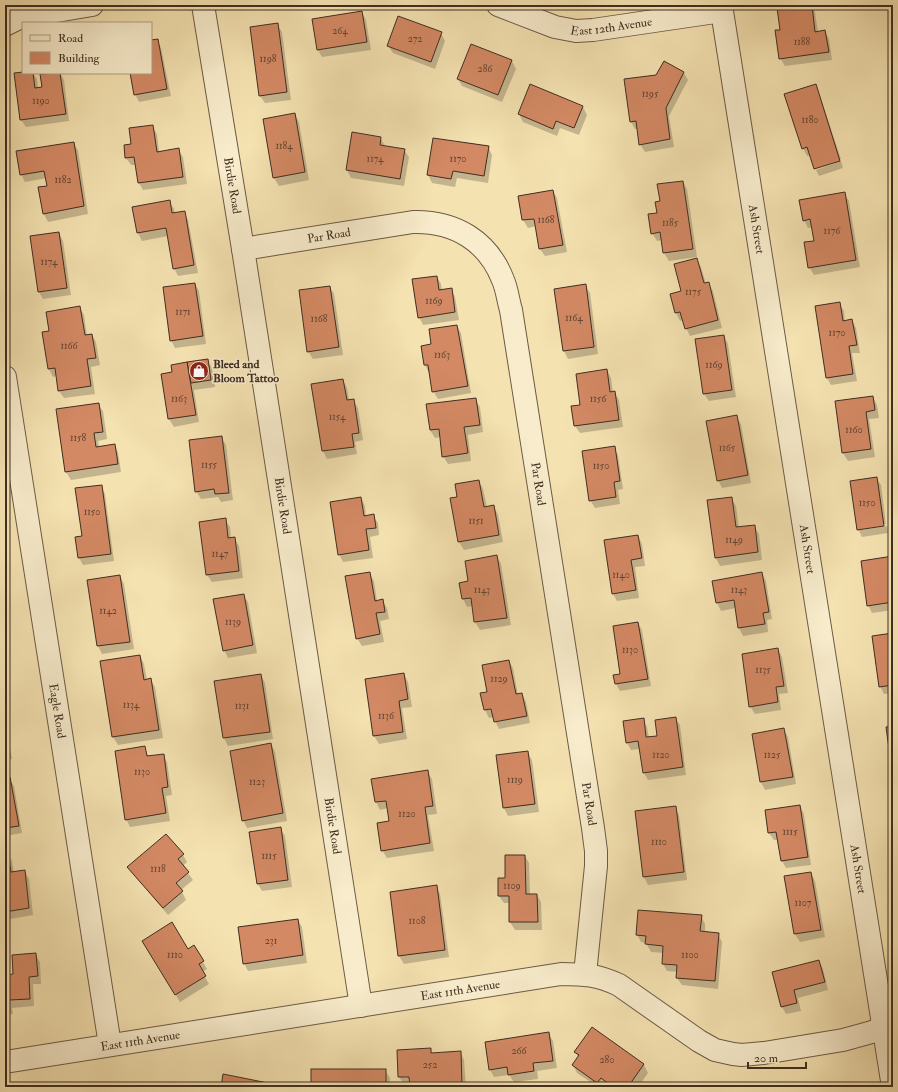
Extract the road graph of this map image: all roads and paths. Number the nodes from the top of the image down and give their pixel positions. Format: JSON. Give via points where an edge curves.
{"nodes":[{"id":1,"x":92,"y":5,"type":"edge"},
{"id":2,"x":203,"y":5,"type":"edge"},
{"id":3,"x":498,"y":5,"type":"edge"},
{"id":4,"x":721,"y":8,"type":"edge"},
{"id":5,"x":5,"y":25,"type":"edge"},
{"id":6,"x":243,"y":249,"type":"junction"},
{"id":7,"x":5,"y":377,"type":"edge"},
{"id":8,"x":585,"y":974,"type":"junction"},
{"id":9,"x":361,"y":1006,"type":"junction"},
{"id":10,"x":888,"y":1025,"type":"edge"},
{"id":11,"x":110,"y":1045,"type":"junction"},
{"id":12,"x":5,"y":1062,"type":"edge"},
{"id":13,"x":893,"y":1087,"type":"edge"}],
"edges":[{"from":1,"to":5,"type":"street","via":[[21,17]]},
{"from":2,"to":6,"type":"street","name":"Birdie Road"},
{"from":3,"to":4,"type":"street","name":"East 12th Avenue","via":[[555,27],[576,31]]},
{"from":4,"to":10,"type":"street","name":"Ash Street"},
{"from":6,"to":8,"type":"street","name":"Par Road","via":[[413,222],[427,222],[456,229],[474,239],[496,263],[504,281],[511,310],[596,851]]},
{"from":6,"to":9,"type":"street","name":"Birdie Road"},
{"from":7,"to":11,"type":"street","name":"Eagle Road"},
{"from":8,"to":9,"type":"street","name":"East 11th Avenue","via":[[561,974]]},
{"from":8,"to":10,"type":"street","name":"East 11th Avenue","via":[[607,979],[619,985],[699,1041],[715,1050],[733,1054],[764,1053],[844,1040]]},
{"from":9,"to":11,"type":"street","name":"East 11th Avenue"},
{"from":10,"to":13,"type":"street","name":"Ash Street"},
{"from":11,"to":12,"type":"street","name":"East 11th Avenue"}]}
